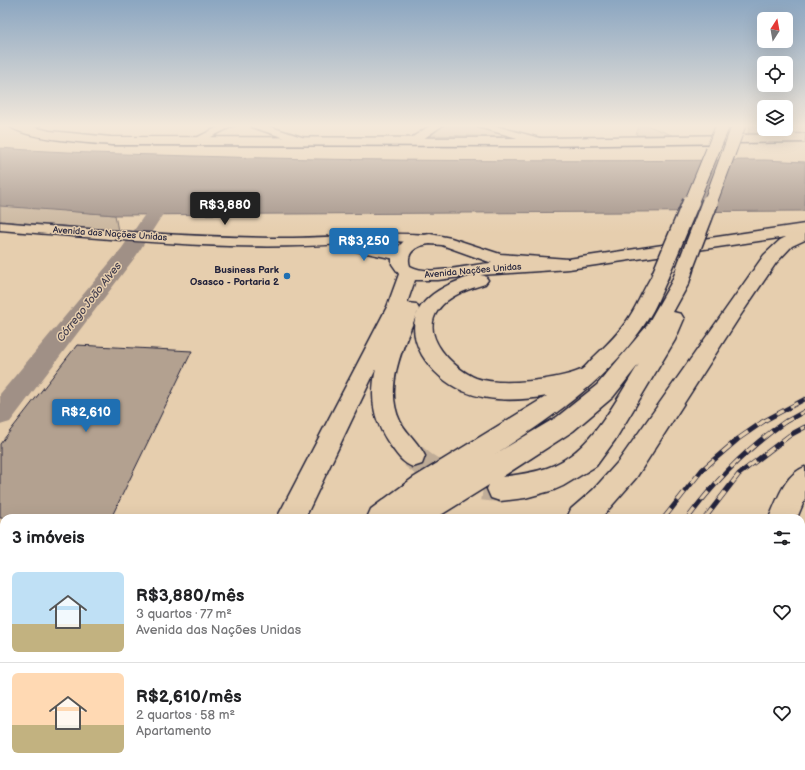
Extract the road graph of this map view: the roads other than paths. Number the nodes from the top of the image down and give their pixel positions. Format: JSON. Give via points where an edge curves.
{"nodes":[{"id":1,"x":711,"y":161,"type":"edge"},
{"id":2,"x":724,"y":161,"type":"edge"},
{"id":3,"x":0,"y":226,"type":"edge"},
{"id":4,"x":805,"y":229,"type":"edge"},
{"id":5,"x":805,"y":234,"type":"edge"},
{"id":6,"x":426,"y":239,"type":"junction"},
{"id":7,"x":740,"y":239,"type":"junction"},
{"id":8,"x":333,"y":241,"type":"junction"},
{"id":9,"x":471,"y":252,"type":"junction"},
{"id":10,"x":770,"y":259,"type":"junction"},
{"id":11,"x":568,"y":264,"type":"junction"},
{"id":12,"x":409,"y":268,"type":"junction"},
{"id":13,"x":476,"y":276,"type":"junction"},
{"id":14,"x":674,"y":277,"type":"junction"},
{"id":15,"x":590,"y":374,"type":"junction"},
{"id":16,"x":413,"y":456,"type":"tunnel mouth"},
{"id":17,"x":805,"y":479,"type":"edge"},
{"id":18,"x":500,"y":489,"type":"tunnel mouth"},
{"id":19,"x":293,"y":514,"type":"edge"},
{"id":20,"x":386,"y":514,"type":"edge"},
{"id":21,"x":419,"y":514,"type":"edge"},
{"id":22,"x":585,"y":514,"type":"edge"},
{"id":23,"x":785,"y":514,"type":"edge"}],
"edges":[{"from":1,"to":14,"type":"main road","bridge":true},
{"from":2,"to":14,"type":"main road","bridge":true},
{"from":3,"to":8,"type":"street","name":"Avenida das Nações Unidas","via":[[122,236]]},
{"from":4,"to":7,"type":"main road","name":"Avenida Nações Unidas"},
{"from":5,"to":10,"type":"main road","via":[[786,243]]},
{"from":6,"to":8,"type":"street","via":[[382,236]]},
{"from":6,"to":9,"type":"main road","name":"Avenida Nações Unidas","via":[[444,240]]},
{"from":6,"to":12,"type":"main road","name":"Avenida Nações Unidas","via":[[406,246]]},
{"from":7,"to":10,"type":"main road","via":[[758,244]]},
{"from":7,"to":11,"type":"main road","name":"Avenida Nações Unidas"},
{"from":8,"to":12,"type":"street"},
{"from":9,"to":11,"type":"main road","name":"Avenida Nações Unidas","via":[[504,259]]},
{"from":9,"to":13,"type":"main road","via":[[478,258]]},
{"from":10,"to":22,"type":"main road","via":[[627,470]]},
{"from":11,"to":13,"type":"main road"},
{"from":12,"to":13,"type":"main road","name":"Avenida Nações Unidas","via":[[438,276]]},
{"from":12,"to":16,"type":"main road","via":[[417,289],[392,350],[382,391],[390,425]]},
{"from":12,"to":19,"type":"main road","via":[[396,307]]},
{"from":13,"to":15,"type":"main road","via":[[438,297],[428,309],[423,332],[433,358],[464,381],[477,387],[507,392],[552,387]]},
{"from":14,"to":15,"type":"main road","via":[[646,306],[614,349]]},
{"from":14,"to":18,"type":"main road","via":[[683,292],[683,300],[665,340],[607,433],[587,458],[554,478],[525,486]]},
{"from":14,"to":21,"type":"main road","via":[[653,332],[605,391],[565,424]]},
{"from":15,"to":20,"type":"main road","via":[[570,393],[534,418],[422,487]]},
{"from":17,"to":23,"type":"main road"}]}
